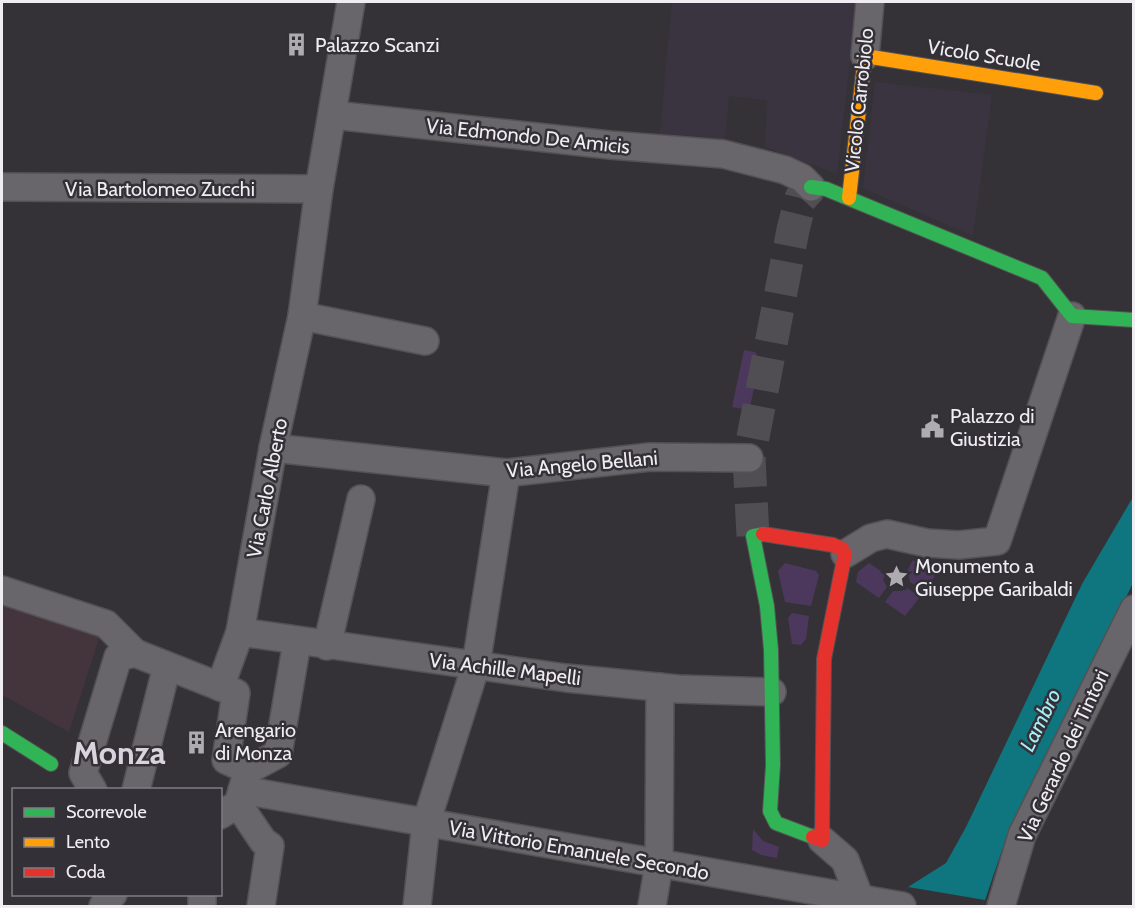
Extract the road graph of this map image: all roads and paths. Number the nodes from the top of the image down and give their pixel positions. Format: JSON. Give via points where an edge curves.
{"nodes":[{"id":1,"x":351,"y":2,"type":"edge"},
{"id":2,"x":870,"y":2,"type":"edge"},
{"id":3,"x":865,"y":56,"type":"junction"},
{"id":4,"x":1096,"y":93,"type":"dead end"},
{"id":5,"x":333,"y":115,"type":"junction"},
{"id":6,"x":2,"y":187,"type":"edge"},
{"id":7,"x":811,"y":187,"type":"joint"},
{"id":8,"x":319,"y":189,"type":"junction"},
{"id":9,"x":849,"y":198,"type":"junction"},
{"id":10,"x":302,"y":316,"type":"junction"},
{"id":11,"x":1072,"y":316,"type":"junction"},
{"id":12,"x":1134,"y":320,"type":"edge"},
{"id":13,"x":425,"y":340,"type":"dead end"},
{"id":14,"x":273,"y":448,"type":"junction"},
{"id":15,"x":749,"y":458,"type":"dead end"},
{"id":16,"x":506,"y":472,"type":"junction"},
{"id":17,"x":361,"y":499,"type":"dead end"},
{"id":18,"x":845,"y":554,"type":"junction"},
{"id":19,"x":2,"y":590,"type":"edge"},
{"id":20,"x":1134,"y":609,"type":"edge"},
{"id":21,"x":240,"y":632,"type":"junction"},
{"id":22,"x":297,"y":642,"type":"junction"},
{"id":23,"x":327,"y":646,"type":"junction"},
{"id":24,"x":135,"y":653,"type":"junction"},
{"id":25,"x":476,"y":665,"type":"junction"},
{"id":26,"x":167,"y":666,"type":"junction"},
{"id":27,"x":220,"y":687,"type":"junction"},
{"id":28,"x":660,"y":687,"type":"junction"},
{"id":29,"x":772,"y":692,"type":"junction"},
{"id":30,"x":2,"y":733,"type":"edge"},
{"id":31,"x":51,"y":764,"type":"joint"},
{"id":32,"x":88,"y":781,"type":"edge"},
{"id":33,"x":136,"y":788,"type":"edge"},
{"id":34,"x":237,"y":795,"type":"edge"},
{"id":35,"x":426,"y":823,"type":"junction"},
{"id":36,"x":822,"y":840,"type":"junction"},
{"id":37,"x":659,"y":864,"type":"junction"},
{"id":38,"x":876,"y":904,"type":"edge"},
{"id":39,"x":261,"y":906,"type":"edge"},
{"id":40,"x":417,"y":906,"type":"edge"},
{"id":41,"x":652,"y":906,"type":"edge"},
{"id":42,"x":1001,"y":906,"type":"edge"}],
"edges":[{"from":1,"to":5,"type":"street","name":"Via Carlo Alberto"},
{"from":2,"to":3,"type":"street","name":"Vicolo Carrobiolo"},
{"from":3,"to":4,"type":"street","name":"Vicolo Scuole"},
{"from":3,"to":9,"type":"street","name":"Vicolo Carrobiolo"},
{"from":5,"to":7,"type":"street","name":"Via Edmondo De Amicis","via":[[723,154],[785,170]]},
{"from":5,"to":8,"type":"street","name":"Via Carlo Alberto"},
{"from":6,"to":8,"type":"street","name":"Via Bartolomeo Zucchi"},
{"from":7,"to":9,"type":"street"},
{"from":8,"to":10,"type":"street","name":"Via Carlo Alberto"},
{"from":9,"to":11,"type":"street","via":[[1042,278]]},
{"from":10,"to":13,"type":"street"},
{"from":10,"to":14,"type":"street","name":"Via Carlo Alberto"},
{"from":11,"to":12,"type":"street"},
{"from":11,"to":18,"type":"street","via":[[997,541],[927,543],[887,534],[871,538]]},
{"from":14,"to":16,"type":"street","name":"Via Angelo Bellani"},
{"from":14,"to":21,"type":"street","name":"Via Carlo Alberto"},
{"from":15,"to":16,"type":"street","name":"Via Angelo Bellani","via":[[650,458]]},
{"from":16,"to":25,"type":"street"},
{"from":17,"to":23,"type":"street"},
{"from":18,"to":29,"type":"street","via":[[833,545],[764,534],[753,536],[767,606]]},
{"from":18,"to":36,"type":"street","via":[[824,659]]},
{"from":19,"to":24,"type":"street","via":[[106,624]]},
{"from":20,"to":42,"type":"street","name":"Via Gerardo dei Tintori","via":[[1022,835]]},
{"from":21,"to":22,"type":"street","name":"Via Achille Mapelli"},
{"from":21,"to":27,"type":"street","name":"Via Carlo Alberto"},
{"from":22,"to":23,"type":"street","name":"Via Achille Mapelli"},
{"from":22,"to":34,"type":"street","via":[[278,753]]},
{"from":23,"to":25,"type":"street","name":"Via Achille Mapelli"},
{"from":24,"to":26,"type":"street"},
{"from":24,"to":32,"type":"street","via":[[118,657]]},
{"from":25,"to":28,"type":"street","name":"Via Achille Mapelli"},
{"from":25,"to":35,"type":"street"},
{"from":26,"to":27,"type":"street"},
{"from":26,"to":33,"type":"street"},
{"from":27,"to":34,"type":"street","via":[[236,693],[226,760]]},
{"from":28,"to":29,"type":"street","name":"Via Achille Mapelli"},
{"from":28,"to":37,"type":"street"},
{"from":29,"to":36,"type":"street","via":[[770,811],[776,823]]},
{"from":30,"to":31,"type":"street"},
{"from":31,"to":32,"type":"street"},
{"from":34,"to":35,"type":"street","name":"Via Vittorio Emanuele Secondo"},
{"from":34,"to":39,"type":"street","via":[[263,841],[270,846]]},
{"from":35,"to":37,"type":"street","name":"Via Vittorio Emanuele Secondo"},
{"from":35,"to":40,"type":"street"},
{"from":36,"to":38,"type":"street","via":[[845,860]]},
{"from":37,"to":38,"type":"street","name":"Via Vittorio Emanuele Secondo"},
{"from":37,"to":41,"type":"street"}]}
